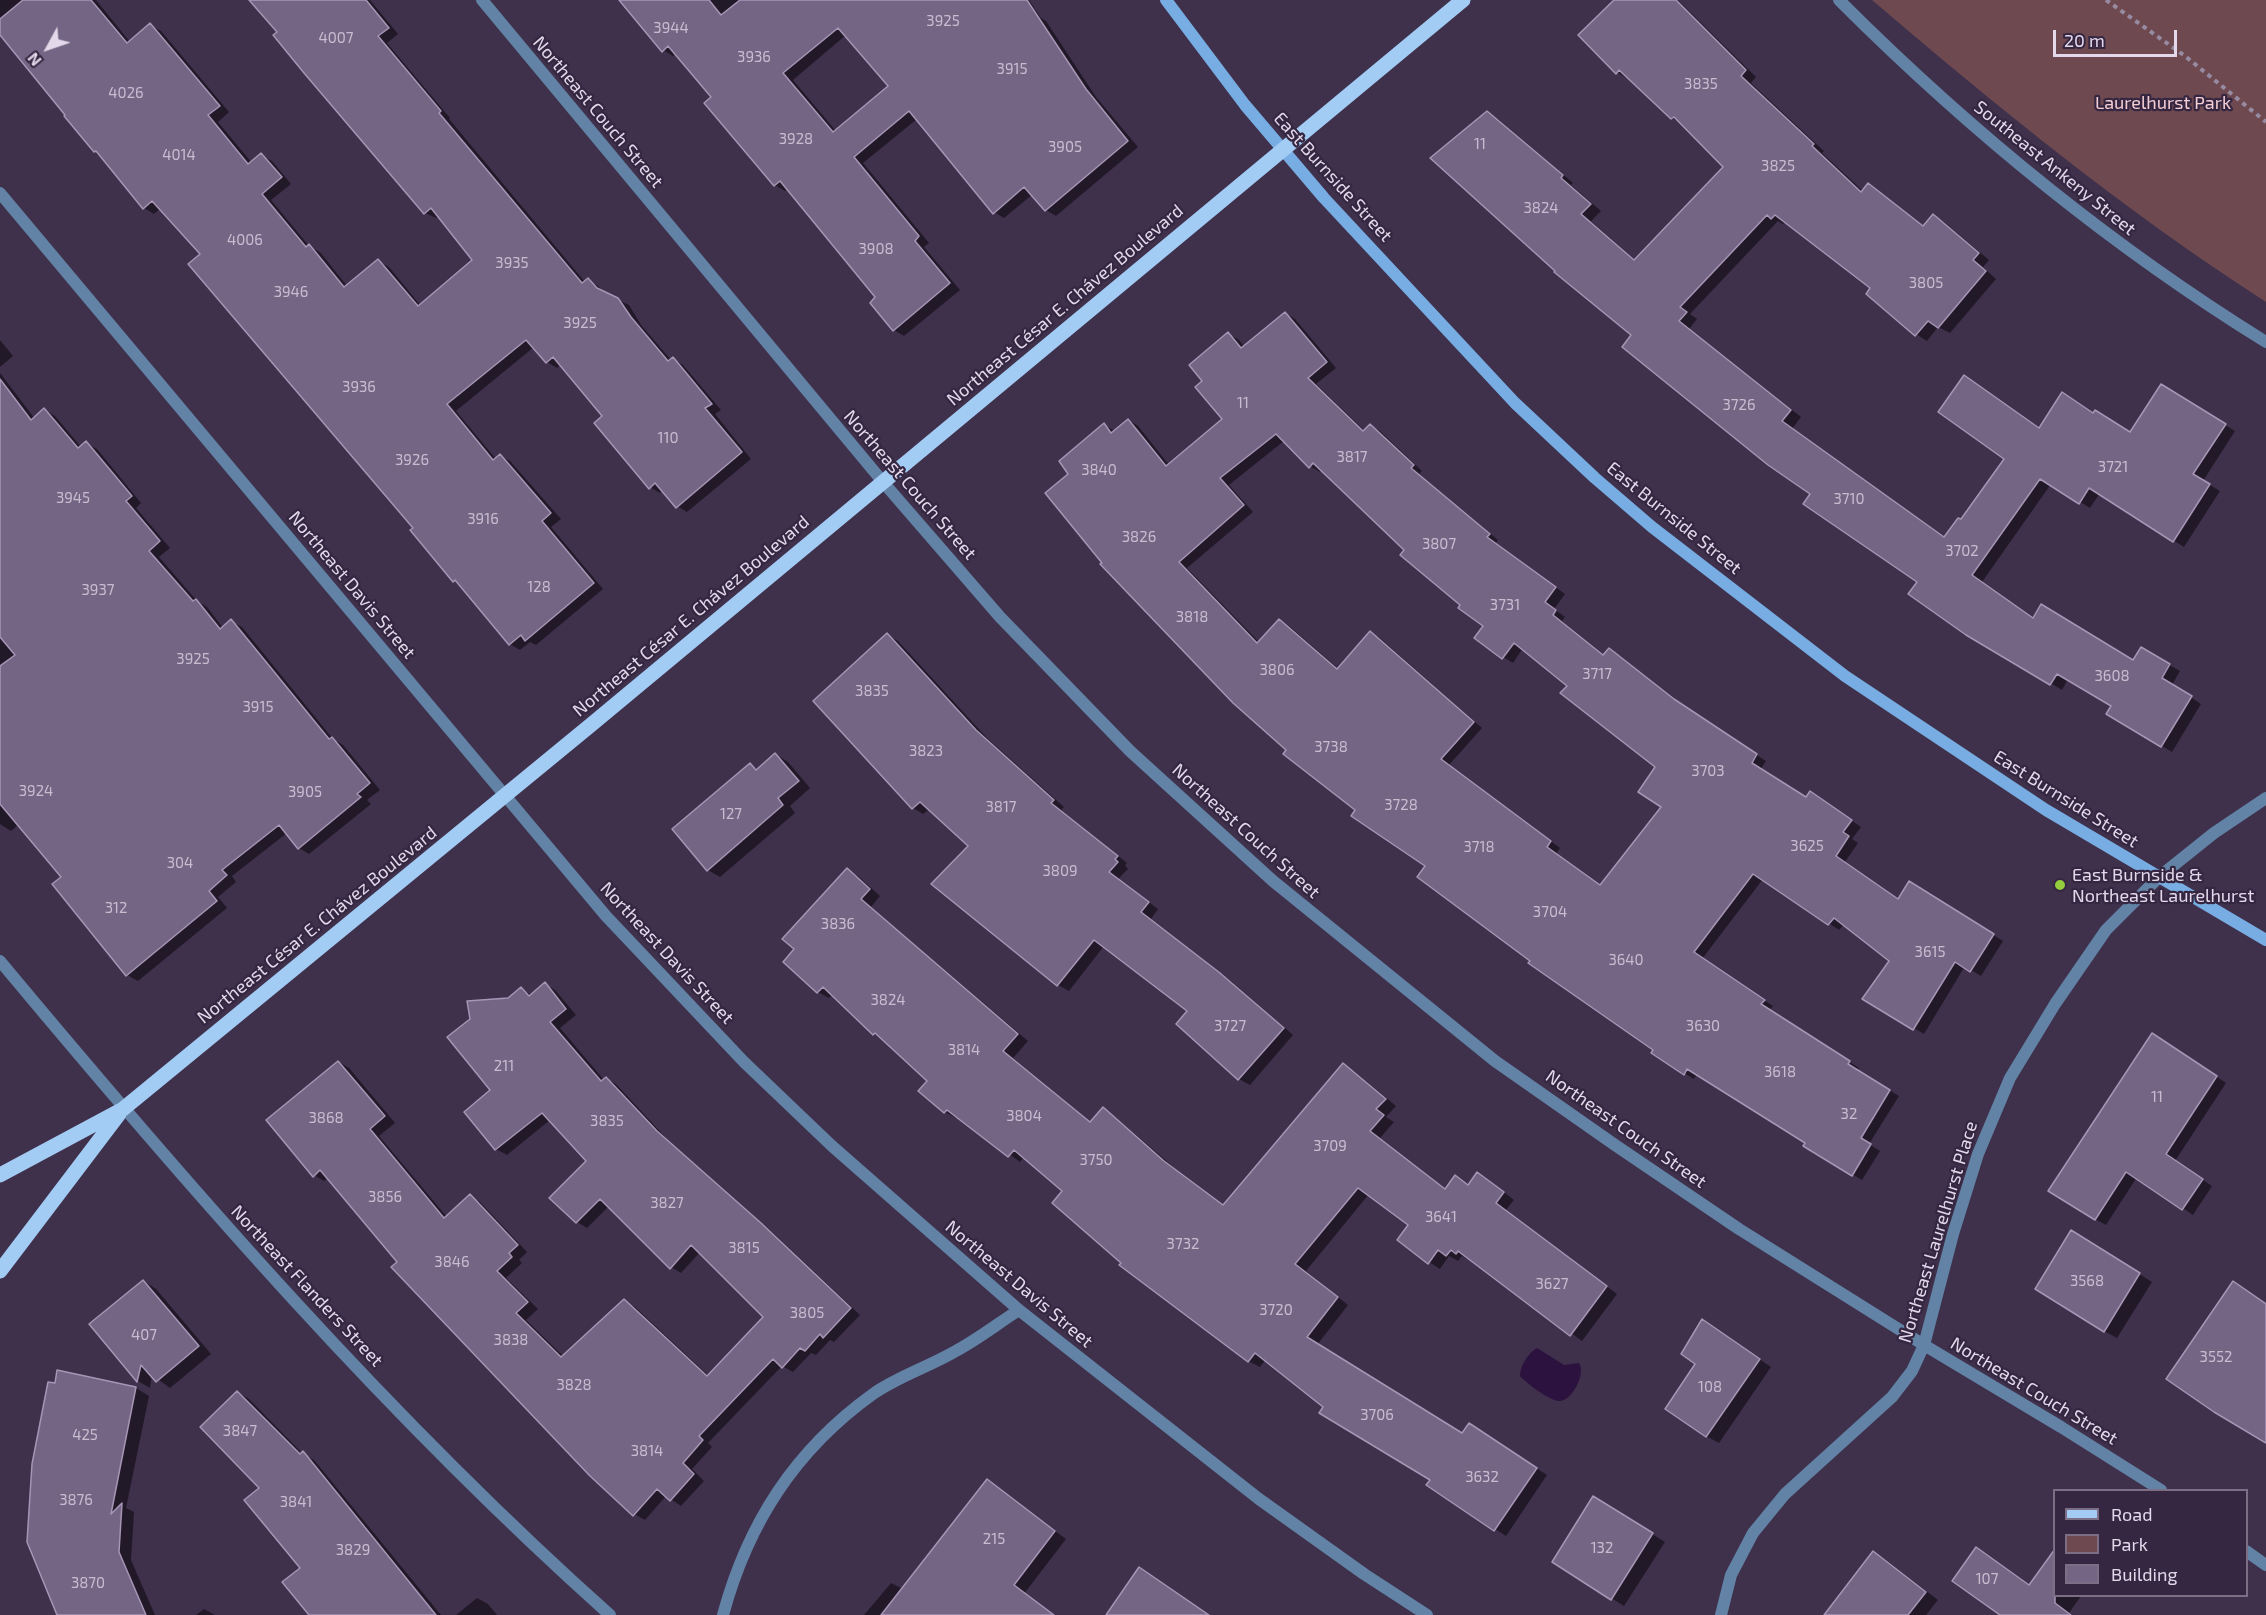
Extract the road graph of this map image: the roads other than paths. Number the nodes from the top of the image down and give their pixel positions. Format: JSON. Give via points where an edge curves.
{"nodes":[{"id":1,"x":482,"y":0,"type":"edge"},
{"id":2,"x":1166,"y":0,"type":"edge"},
{"id":3,"x":1463,"y":0,"type":"edge"},
{"id":4,"x":1839,"y":0,"type":"edge"},
{"id":5,"x":1283,"y":150,"type":"junction"},
{"id":6,"x":0,"y":193,"type":"edge"},
{"id":7,"x":2266,"y":342,"type":"edge"},
{"id":8,"x":883,"y":482,"type":"junction"},
{"id":9,"x":505,"y":796,"type":"junction"},
{"id":10,"x":2266,"y":798,"type":"edge"},
{"id":11,"x":2159,"y":877,"type":"junction"},
{"id":12,"x":2266,"y":940,"type":"edge"},
{"id":13,"x":0,"y":961,"type":"edge"},
{"id":14,"x":123,"y":1109,"type":"junction"},
{"id":15,"x":0,"y":1175,"type":"edge"},
{"id":16,"x":0,"y":1271,"type":"edge"},
{"id":17,"x":1019,"y":1310,"type":"junction"},
{"id":18,"x":1924,"y":1345,"type":"junction"},
{"id":19,"x":2158,"y":1489,"type":"edge"},
{"id":20,"x":2248,"y":1552,"type":"edge"},
{"id":21,"x":2266,"y":1565,"type":"edge"},
{"id":22,"x":610,"y":1615,"type":"edge"},
{"id":23,"x":723,"y":1615,"type":"edge"},
{"id":24,"x":1427,"y":1615,"type":"edge"},
{"id":25,"x":1721,"y":1615,"type":"edge"}],
"edges":[{"from":1,"to":8,"type":"street","name":"Northeast Couch Street"},
{"from":2,"to":5,"type":"main road","name":"East Burnside Street"},
{"from":3,"to":5,"type":"main road","name":"Northeast César E. Chávez Boulevard"},
{"from":4,"to":7,"type":"street","name":"Southeast Ankeny Street","via":[[1987,138],[2135,255]]},
{"from":5,"to":8,"type":"main road","name":"Northeast César E. Chávez Boulevard"},
{"from":5,"to":11,"type":"main road","name":"East Burnside Street","via":[[1515,403],[1652,527],[1854,683],[2046,810]]},
{"from":6,"to":9,"type":"street","name":"Northeast Davis Street"},
{"from":8,"to":9,"type":"main road","name":"Northeast César E. Chávez Boulevard"},
{"from":8,"to":18,"type":"street","name":"Northeast Couch Street","via":[[1000,617],[1130,751],[1282,888],[1495,1061],[1739,1229]]},
{"from":9,"to":14,"type":"main road","name":"Northeast César E. Chávez Boulevard"},
{"from":9,"to":17,"type":"street","name":"Northeast Davis Street","via":[[606,916],[744,1062],[832,1146]]},
{"from":10,"to":11,"type":"street","name":"Northeast Laurelhurst Place"},
{"from":11,"to":12,"type":"main road","name":"East Burnside Street"},
{"from":11,"to":18,"type":"street","name":"Northeast Laurelhurst Place","via":[[2106,930],[2010,1078],[1978,1154]]},
{"from":13,"to":14,"type":"street","name":"Northeast Flanders Street"},
{"from":14,"to":15,"type":"main road","name":"Northeast César E. Chávez Boulevard"},
{"from":14,"to":16,"type":"main road","name":"Northeast César E. Chávez Boulevard"},
{"from":14,"to":22,"type":"street","name":"Northeast Flanders Street","via":[[249,1253],[449,1463]]},
{"from":17,"to":23,"type":"street","via":[[956,1352],[875,1393],[817,1442],[758,1521],[733,1576]]},
{"from":17,"to":24,"type":"street","name":"Northeast Davis Street","via":[[1259,1499]]},
{"from":18,"to":19,"type":"street","name":"Northeast Couch Street"},
{"from":18,"to":25,"type":"street","name":"Northeast Laurelhurst Place","via":[[1912,1371],[1892,1398],[1785,1494],[1753,1533],[1731,1575]]},
{"from":20,"to":21,"type":"street"}]}
